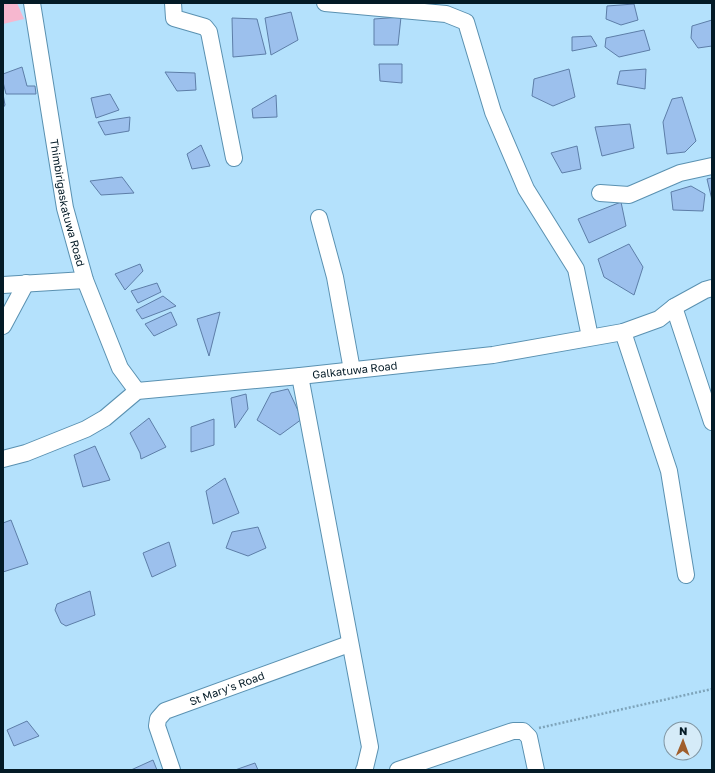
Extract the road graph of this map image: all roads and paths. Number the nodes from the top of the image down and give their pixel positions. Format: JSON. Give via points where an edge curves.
{"nodes":[{"id":1,"x":32,"y":3,"type":"edge"},
{"id":2,"x":173,"y":3,"type":"edge"},
{"id":3,"x":325,"y":3,"type":"edge"},
{"id":4,"x":234,"y":158,"type":"dead end"},
{"id":5,"x":712,"y":166,"type":"edge"},
{"id":6,"x":600,"y":193,"type":"dead end"},
{"id":7,"x":319,"y":218,"type":"dead end"},
{"id":8,"x":85,"y":280,"type":"junction"},
{"id":9,"x":26,"y":283,"type":"junction"},
{"id":10,"x":3,"y":285,"type":"edge"},
{"id":11,"x":712,"y":288,"type":"edge"},
{"id":12,"x":674,"y":307,"type":"junction"},
{"id":13,"x":3,"y":326,"type":"edge"},
{"id":14,"x":623,"y":332,"type":"junction"},
{"id":15,"x":590,"y":337,"type":"junction"},
{"id":16,"x":352,"y":370,"type":"junction"},
{"id":17,"x":300,"y":376,"type":"junction"},
{"id":18,"x":137,"y":391,"type":"junction"},
{"id":19,"x":712,"y":422,"type":"edge"},
{"id":20,"x":3,"y":459,"type":"edge"},
{"id":21,"x":686,"y":575,"type":"dead end"},
{"id":22,"x":350,"y":644,"type":"junction"},
{"id":23,"x":712,"y":689,"type":"edge"},
{"id":24,"x":523,"y":731,"type":"junction"},
{"id":25,"x":172,"y":770,"type":"edge"},
{"id":26,"x":364,"y":770,"type":"edge"},
{"id":27,"x":398,"y":770,"type":"edge"},
{"id":28,"x":536,"y":770,"type":"edge"}],
"edges":[{"from":1,"to":8,"type":"street","name":"Thimbirigaskatuwa Road","via":[[65,208]]},
{"from":2,"to":4,"type":"street","via":[[174,18],[206,27],[209,32]]},
{"from":3,"to":15,"type":"street","via":[[446,14],[466,22],[493,112],[526,189],[576,270]]},
{"from":5,"to":6,"type":"street","via":[[680,173],[629,195]]},
{"from":7,"to":16,"type":"street","via":[[335,277]]},
{"from":8,"to":9,"type":"street"},
{"from":8,"to":18,"type":"street","name":"Thimbirigaskatuwa Road","via":[[120,368]]},
{"from":9,"to":10,"type":"street"},
{"from":9,"to":13,"type":"street"},
{"from":11,"to":12,"type":"street","name":"Galkatuwa Road"},
{"from":12,"to":14,"type":"street","name":"Galkatuwa Road","via":[[658,319]]},
{"from":12,"to":19,"type":"street"},
{"from":14,"to":15,"type":"street","name":"Galkatuwa Road"},
{"from":14,"to":21,"type":"street","via":[[669,471]]},
{"from":15,"to":16,"type":"street","name":"Galkatuwa Road","via":[[493,355]]},
{"from":16,"to":17,"type":"street","name":"Galkatuwa Road"},
{"from":17,"to":18,"type":"street","name":"Galkatuwa Road"},
{"from":17,"to":22,"type":"street"},
{"from":18,"to":20,"type":"street","via":[[105,418],[86,429],[26,453]]},
{"from":22,"to":25,"type":"street","name":"St Mary's Road","via":[[165,711],[158,719],[157,726]]},
{"from":22,"to":26,"type":"street","via":[[370,747]]},
{"from":23,"to":24,"type":"path"},
{"from":24,"to":27,"type":"street","via":[[513,731]]},
{"from":24,"to":28,"type":"street","via":[[529,737]]}]}
